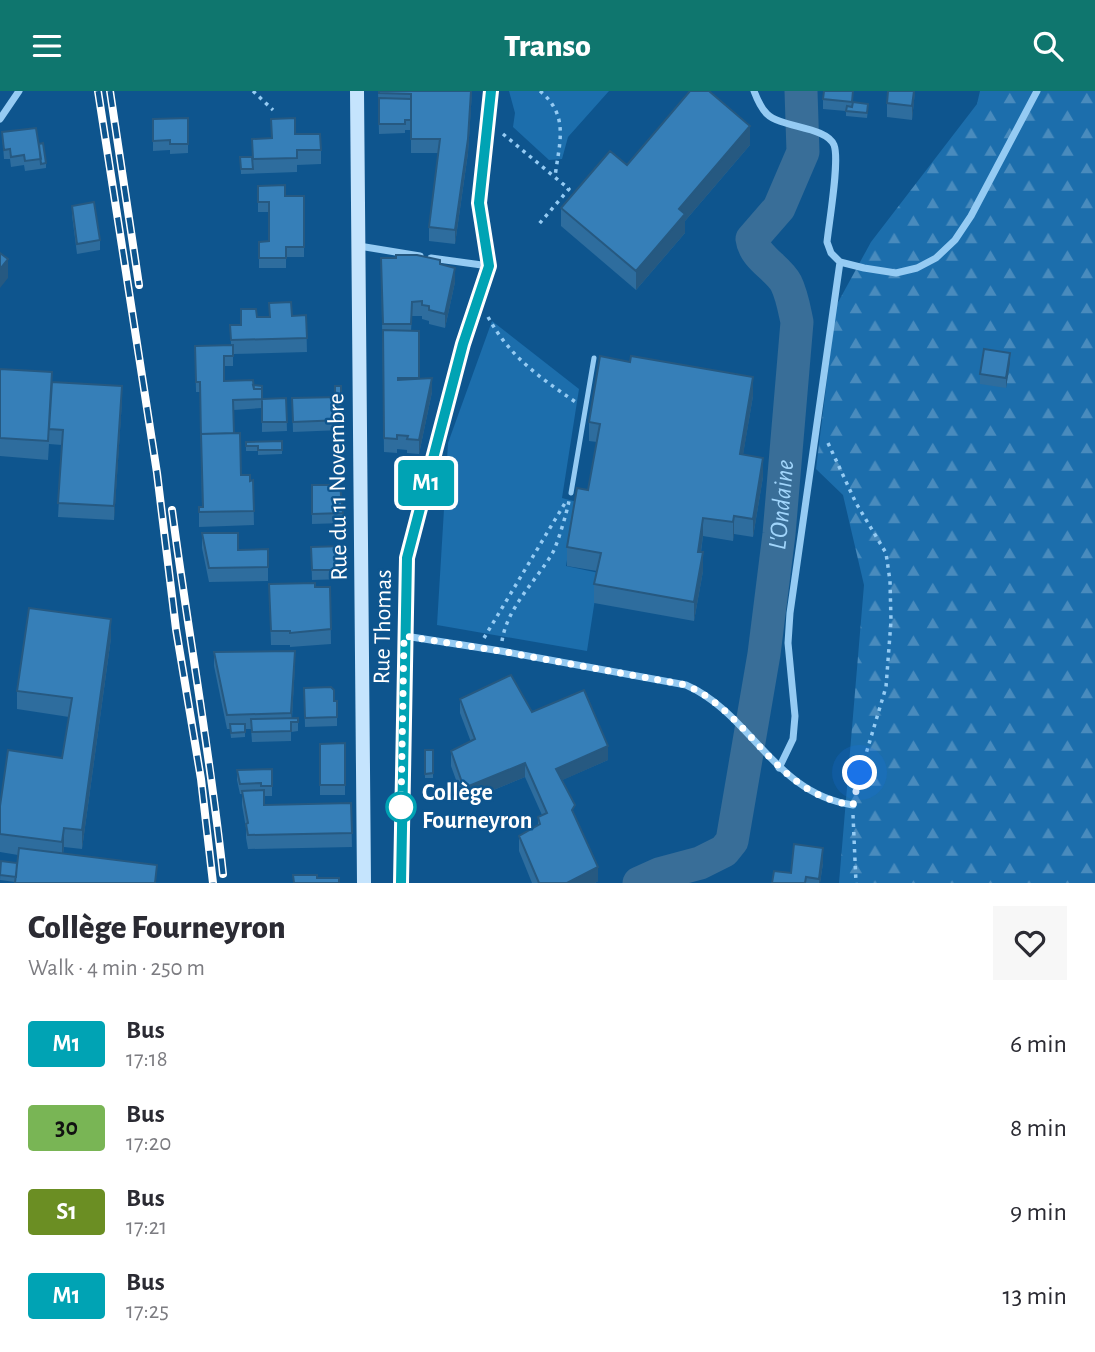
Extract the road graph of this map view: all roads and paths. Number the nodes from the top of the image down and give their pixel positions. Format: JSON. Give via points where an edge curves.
{"nodes":[{"id":1,"x":19,"y":91,"type":"edge"},
{"id":2,"x":253,"y":91,"type":"edge"},
{"id":3,"x":357,"y":91,"type":"edge"},
{"id":4,"x":491,"y":91,"type":"edge"},
{"id":5,"x":540,"y":91,"type":"edge"},
{"id":6,"x":754,"y":91,"type":"edge"},
{"id":7,"x":1037,"y":91,"type":"edge"},
{"id":8,"x":273,"y":110,"type":"dead end"},
{"id":9,"x":0,"y":119,"type":"edge"},
{"id":10,"x":488,"y":122,"type":"junction"},
{"id":11,"x":555,"y":177,"type":"junction"},
{"id":12,"x":539,"y":224,"type":"dead end"},
{"id":13,"x":358,"y":246,"type":"junction"},
{"id":14,"x":840,"y":262,"type":"junction"},
{"id":15,"x":489,"y":266,"type":"junction"},
{"id":16,"x":478,"y":300,"type":"junction"},
{"id":17,"x":594,"y":358,"type":"dead end"},
{"id":18,"x":585,"y":409,"type":"junction"},
{"id":19,"x":814,"y":436,"type":"junction"},
{"id":20,"x":572,"y":493,"type":"junction"},
{"id":21,"x":404,"y":636,"type":"junction"},
{"id":22,"x":479,"y":647,"type":"junction"},
{"id":23,"x":500,"y":651,"type":"junction"},
{"id":24,"x":779,"y":768,"type":"junction"},
{"id":25,"x":853,"y":805,"type":"junction"},
{"id":26,"x":364,"y":883,"type":"edge"},
{"id":27,"x":401,"y":883,"type":"edge"},
{"id":28,"x":856,"y":883,"type":"edge"}],
"edges":[{"from":1,"to":9,"type":"street"},
{"from":2,"to":8,"type":"path"},
{"from":3,"to":13,"type":"main road","name":"Rue du 11 Novembre"},
{"from":4,"to":10,"type":"main road","name":"Rue Thomas"},
{"from":5,"to":11,"type":"path","via":[[559,114]]},
{"from":6,"to":14,"type":"street","via":[[773,118],[818,133],[835,146],[827,242]]},
{"from":7,"to":14,"type":"street","via":[[971,216],[936,258],[896,273]]},
{"from":10,"to":11,"type":"path"},
{"from":10,"to":15,"type":"main road","name":"Rue Thomas","via":[[479,203]]},
{"from":11,"to":12,"type":"path","via":[[569,189]]},
{"from":13,"to":15,"type":"street"},
{"from":13,"to":26,"type":"main road","name":"Rue du 11 Novembre"},
{"from":14,"to":19,"type":"street"},
{"from":15,"to":16,"type":"main road","name":"Rue Thomas"},
{"from":16,"to":18,"type":"path","via":[[518,359]]},
{"from":16,"to":21,"type":"main road","name":"Rue Thomas","via":[[407,558]]},
{"from":17,"to":18,"type":"lane"},
{"from":18,"to":20,"type":"lane"},
{"from":19,"to":24,"type":"street","via":[[790,613],[793,739]]},
{"from":19,"to":25,"type":"path","via":[[830,446],[886,553],[890,581],[886,687]]},
{"from":20,"to":22,"type":"path"},
{"from":20,"to":23,"type":"path","via":[[554,551],[512,613]]},
{"from":21,"to":22,"type":"street"},
{"from":21,"to":27,"type":"main road","name":"Rue Thomas"},
{"from":22,"to":23,"type":"street"},
{"from":23,"to":24,"type":"street","via":[[686,685],[701,692]]},
{"from":24,"to":25,"type":"street","via":[[810,792]]},
{"from":25,"to":28,"type":"path"}]}
